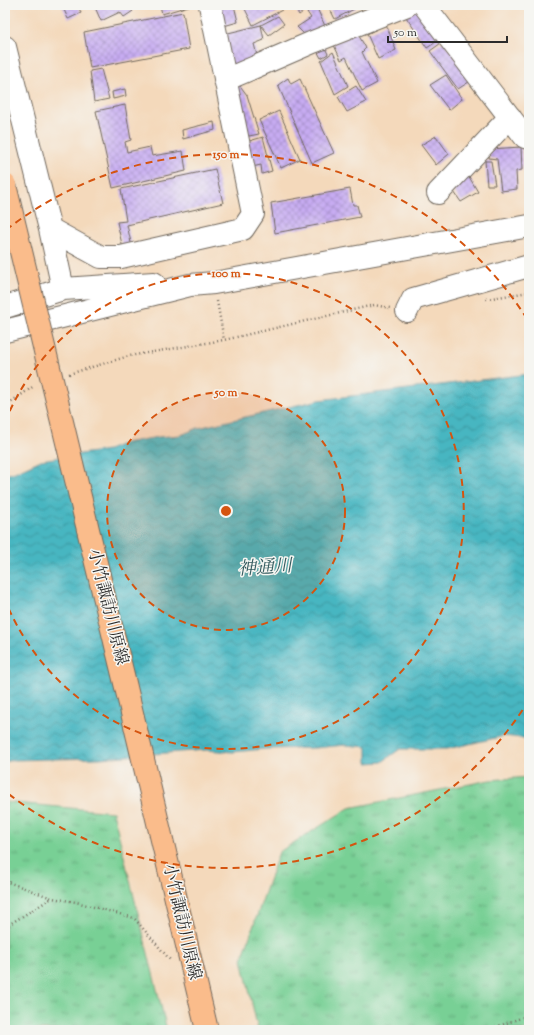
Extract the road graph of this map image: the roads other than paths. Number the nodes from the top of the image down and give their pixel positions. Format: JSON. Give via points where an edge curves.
{"nodes":[{"id":1,"x":210,"y":5,"type":"edge"},
{"id":2,"x":407,"y":5,"type":"edge"},
{"id":3,"x":424,"y":5,"type":"edge"},
{"id":4,"x":5,"y":47,"type":"edge"},
{"id":5,"x":225,"y":80,"type":"junction"},
{"id":6,"x":510,"y":117,"type":"junction"},
{"id":7,"x":529,"y":138,"type":"edge"},
{"id":8,"x":5,"y":185,"type":"edge"},
{"id":9,"x":438,"y":194,"type":"dead end"},
{"id":10,"x":529,"y":226,"type":"edge"},
{"id":11,"x":50,"y":229,"type":"junction"},
{"id":12,"x":529,"y":266,"type":"edge"},
{"id":13,"x":190,"y":285,"type":"junction"},
{"id":14,"x":63,"y":289,"type":"junction"},
{"id":15,"x":5,"y":306,"type":"edge"},
{"id":16,"x":407,"y":311,"type":"road end"},
{"id":17,"x":5,"y":331,"type":"edge"},
{"id":18,"x":207,"y":1030,"type":"edge"}],
"edges":[{"from":1,"to":5,"type":"street"},
{"from":2,"to":5,"type":"street"},
{"from":3,"to":6,"type":"street"},
{"from":4,"to":11,"type":"street"},
{"from":5,"to":11,"type":"street","via":[[254,214],[243,229],[121,258],[101,257]]},
{"from":6,"to":7,"type":"street"},
{"from":6,"to":9,"type":"street"},
{"from":8,"to":18,"type":"main road","name":"小竹諏訪川原線","bridge":true},
{"from":10,"to":13,"type":"street","via":[[214,283]]},
{"from":11,"to":14,"type":"street"},
{"from":12,"to":16,"type":"street","via":[[413,299]]},
{"from":13,"to":14,"type":"street","via":[[180,280]]},
{"from":13,"to":17,"type":"street"},
{"from":14,"to":15,"type":"street"}]}
